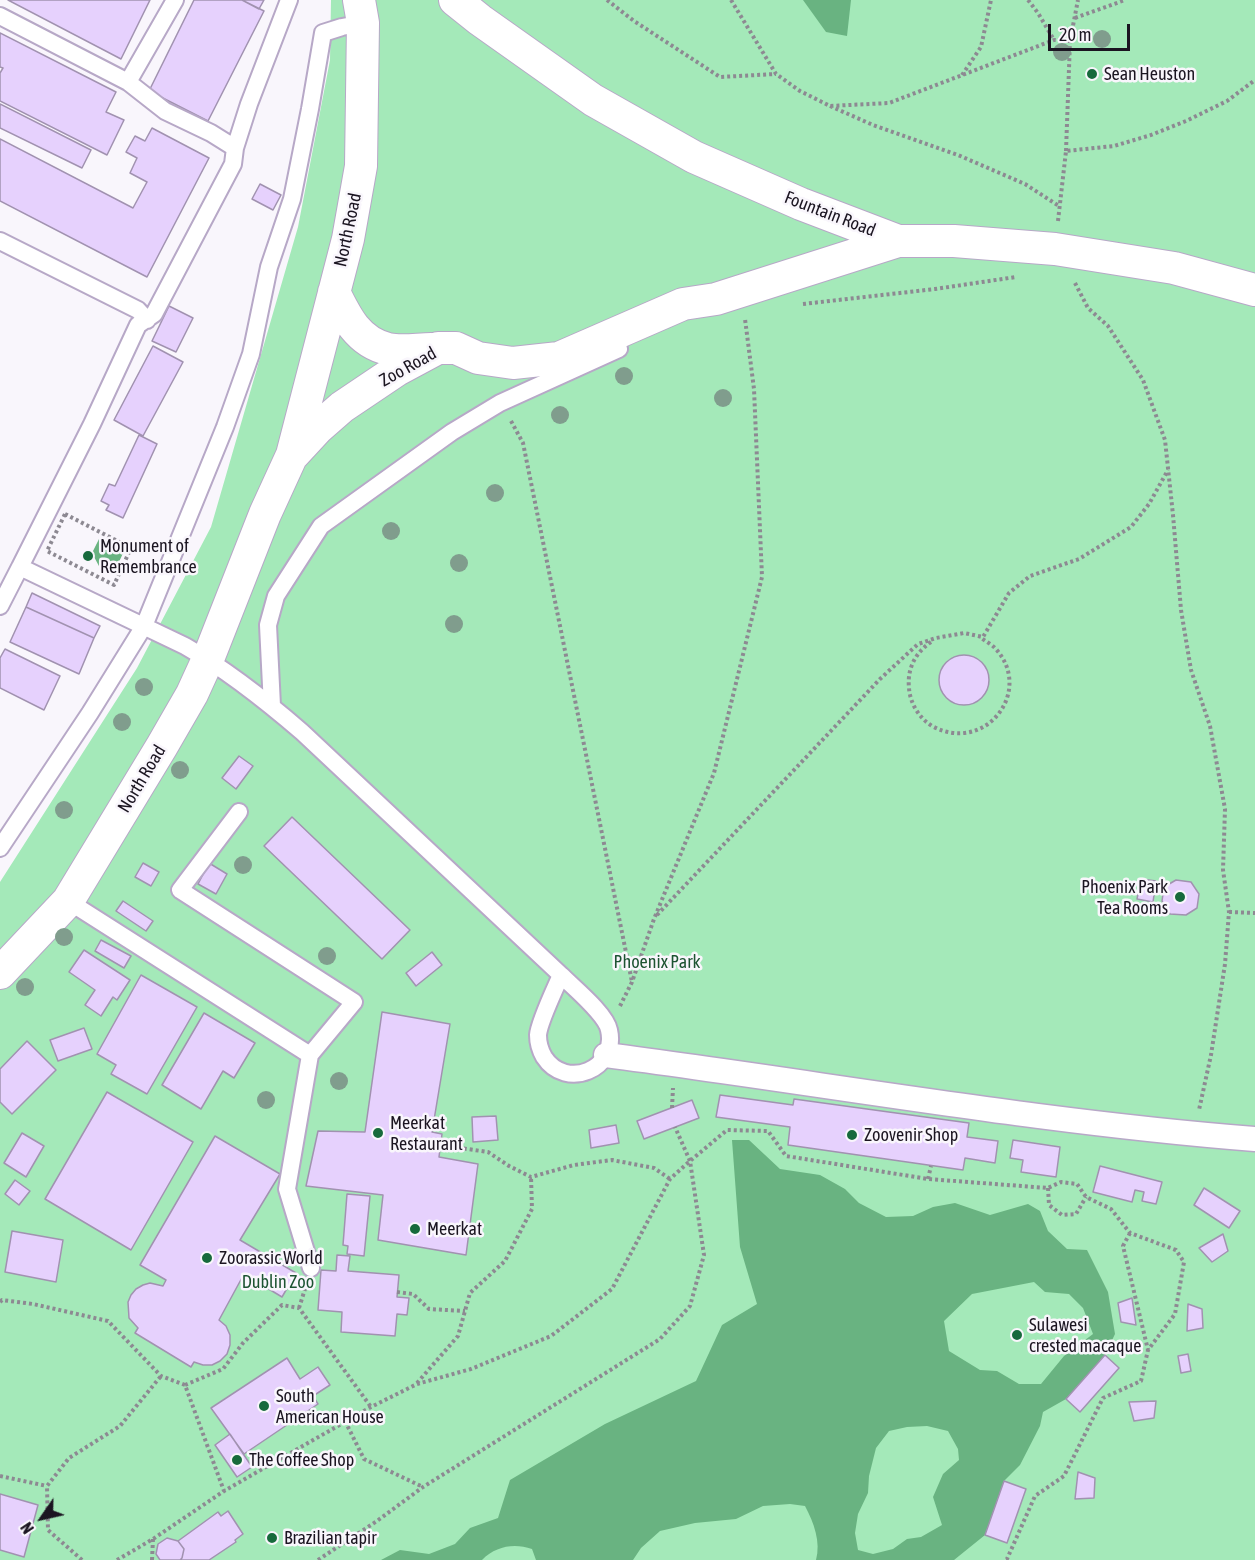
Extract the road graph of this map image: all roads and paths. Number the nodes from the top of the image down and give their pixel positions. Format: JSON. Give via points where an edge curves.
{"nodes":[{"id":1,"x":175,"y":0,"type":"edge"},
{"id":2,"x":289,"y":0,"type":"edge"},
{"id":3,"x":455,"y":0,"type":"edge"},
{"id":4,"x":607,"y":0,"type":"edge"},
{"id":5,"x":731,"y":0,"type":"edge"},
{"id":6,"x":991,"y":0,"type":"edge"},
{"id":7,"x":1028,"y":0,"type":"edge"},
{"id":8,"x":1078,"y":0,"type":"edge"},
{"id":9,"x":1125,"y":0,"type":"edge"},
{"id":10,"x":365,"y":8,"type":"edge"},
{"id":11,"x":0,"y":16,"type":"edge"},
{"id":12,"x":1074,"y":18,"type":"junction"},
{"id":13,"x":1054,"y":40,"type":"junction"},
{"id":14,"x":1070,"y":41,"type":"junction"},
{"id":15,"x":776,"y":74,"type":"junction"},
{"id":16,"x":962,"y":76,"type":"junction"},
{"id":17,"x":1255,"y":80,"type":"edge"},
{"id":18,"x":128,"y":82,"type":"junction"},
{"id":19,"x":830,"y":106,"type":"junction"},
{"id":20,"x":235,"y":148,"type":"junction"},
{"id":21,"x":1066,"y":151,"type":"junction"},
{"id":22,"x":801,"y":204,"type":"junction"},
{"id":23,"x":1060,"y":206,"type":"junction"},
{"id":24,"x":1058,"y":218,"type":"dead end"},
{"id":25,"x":898,"y":240,"type":"junction"},
{"id":26,"x":0,"y":241,"type":"edge"},
{"id":27,"x":808,"y":270,"type":"junction"},
{"id":28,"x":1026,"y":276,"type":"dead end"},
{"id":29,"x":1075,"y":283,"type":"dead end"},
{"id":30,"x":1255,"y":290,"type":"edge"},
{"id":31,"x":334,"y":292,"type":"junction"},
{"id":32,"x":716,"y":299,"type":"junction"},
{"id":33,"x":796,"y":305,"type":"dead end"},
{"id":34,"x":147,"y":320,"type":"junction"},
{"id":35,"x":438,"y":348,"type":"junction"},
{"id":36,"x":500,"y":403,"type":"junction"},
{"id":37,"x":292,"y":455,"type":"junction"},
{"id":38,"x":1168,"y":470,"type":"junction"},
{"id":39,"x":86,"y":526,"type":"joint"},
{"id":40,"x":20,"y":567,"type":"junction"},
{"id":41,"x":0,"y":606,"type":"edge"},
{"id":42,"x":144,"y":626,"type":"junction"},
{"id":43,"x":964,"y":633,"type":"junction"},
{"id":44,"x":936,"y":638,"type":"junction"},
{"id":45,"x":208,"y":659,"type":"junction"},
{"id":46,"x":272,"y":706,"type":"junction"},
{"id":47,"x":239,"y":812,"type":"dead end"},
{"id":48,"x":0,"y":848,"type":"edge"},
{"id":49,"x":68,"y":900,"type":"junction"},
{"id":50,"x":1229,"y":912,"type":"junction"},
{"id":51,"x":1255,"y":913,"type":"edge"},
{"id":52,"x":654,"y":919,"type":"junction"},
{"id":53,"x":0,"y":973,"type":"edge"},
{"id":54,"x":561,"y":975,"type":"junction"},
{"id":55,"x":632,"y":982,"type":"junction"},
{"id":56,"x":609,"y":1028,"type":"junction"},
{"id":57,"x":310,"y":1055,"type":"junction"},
{"id":58,"x":606,"y":1055,"type":"junction"},
{"id":59,"x":675,"y":1127,"type":"dead end"},
{"id":60,"x":1194,"y":1134,"type":"junction"},
{"id":61,"x":1255,"y":1138,"type":"edge"},
{"id":62,"x":440,"y":1145,"type":"dead end"},
{"id":63,"x":690,"y":1161,"type":"junction"},
{"id":64,"x":931,"y":1166,"type":"dead end"},
{"id":65,"x":531,"y":1177,"type":"junction"},
{"id":66,"x":670,"y":1179,"type":"junction"},
{"id":67,"x":928,"y":1179,"type":"junction"},
{"id":68,"x":1048,"y":1188,"type":"junction"},
{"id":69,"x":1086,"y":1197,"type":"junction"},
{"id":70,"x":1130,"y":1233,"type":"junction"},
{"id":71,"x":311,"y":1268,"type":"dead end"},
{"id":72,"x":397,"y":1292,"type":"dead end"},
{"id":73,"x":1,"y":1300,"type":"edge"},
{"id":74,"x":465,"y":1311,"type":"junction"},
{"id":75,"x":1148,"y":1350,"type":"junction"},
{"id":76,"x":161,"y":1376,"type":"junction"},
{"id":77,"x":417,"y":1384,"type":"junction"},
{"id":78,"x":185,"y":1385,"type":"junction"},
{"id":79,"x":371,"y":1407,"type":"junction"},
{"id":80,"x":345,"y":1421,"type":"junction"},
{"id":81,"x":0,"y":1476,"type":"edge"},
{"id":82,"x":47,"y":1486,"type":"junction"},
{"id":83,"x":423,"y":1487,"type":"junction"},
{"id":84,"x":224,"y":1491,"type":"junction"},
{"id":85,"x":153,"y":1539,"type":"junction"},
{"id":86,"x":82,"y":1560,"type":"edge"},
{"id":87,"x":117,"y":1560,"type":"edge"},
{"id":88,"x":152,"y":1560,"type":"edge"},
{"id":89,"x":318,"y":1560,"type":"edge"},
{"id":90,"x":1005,"y":1560,"type":"edge"}],
"edges":[{"from":1,"to":18,"type":"lane"},
{"from":2,"to":20,"type":"lane"},
{"from":3,"to":22,"type":"street","name":"Fountain Road","via":[[593,100],[694,157]]},
{"from":4,"to":15,"type":"path","via":[[720,77]]},
{"from":5,"to":15,"type":"path"},
{"from":6,"to":16,"type":"path","via":[[981,47]]},
{"from":7,"to":13,"type":"path"},
{"from":8,"to":12,"type":"path"},
{"from":9,"to":12,"type":"path"},
{"from":10,"to":31,"type":"street","name":"North Road","via":[[361,166]]},
{"from":10,"to":42,"type":"lane","via":[[342,27],[323,33],[292,199],[269,267],[252,354]]},
{"from":11,"to":18,"type":"lane"},
{"from":12,"to":14,"type":"path"},
{"from":13,"to":14,"type":"path"},
{"from":13,"to":16,"type":"path"},
{"from":14,"to":21,"type":"path"},
{"from":15,"to":19,"type":"path"},
{"from":16,"to":19,"type":"path","via":[[889,103]]},
{"from":17,"to":21,"type":"path","via":[[1227,102],[1151,135],[1114,146]]},
{"from":18,"to":20,"type":"lane","via":[[165,111]]},
{"from":19,"to":23,"type":"path","via":[[1025,184]]},
{"from":20,"to":34,"type":"lane","via":[[233,164],[154,314]]},
{"from":21,"to":23,"type":"path"},
{"from":22,"to":25,"type":"street","name":"Fountain Road"},
{"from":22,"to":27,"type":"street","via":[[820,221],[824,236]]},
{"from":23,"to":24,"type":"path"},
{"from":25,"to":27,"type":"street","name":"Zoo Road"},
{"from":25,"to":30,"type":"street","name":"Fountain Road","via":[[1055,249],[1174,268]]},
{"from":26,"to":34,"type":"lane","via":[[138,310]]},
{"from":27,"to":32,"type":"street","name":"Zoo Road"},
{"from":28,"to":33,"type":"path"},
{"from":29,"to":38,"type":"path","via":[[1088,308],[1108,326],[1143,380],[1165,440]]},
{"from":31,"to":35,"type":"street","via":[[367,342],[389,350]]},
{"from":31,"to":37,"type":"street","name":"North Road"},
{"from":32,"to":35,"type":"street","name":"Zoo Road","via":[[683,304],[559,358],[513,363],[478,358],[456,348]]},
{"from":32,"to":36,"type":"lane","via":[[688,317]]},
{"from":32,"to":52,"type":"path","via":[[735,308],[744,306],[753,389],[762,577],[714,773]]},
{"from":34,"to":40,"type":"lane","via":[[138,326]]},
{"from":35,"to":37,"type":"street","name":"Zoo Road","via":[[342,407]]},
{"from":36,"to":46,"type":"lane","via":[[452,432],[321,526],[276,596],[268,625]]},
{"from":36,"to":55,"type":"path","via":[[523,443]]},
{"from":37,"to":45,"type":"street","name":"North Road"},
{"from":38,"to":43,"type":"path","via":[[1131,527],[1079,559],[1030,576],[1009,593],[983,638]]},
{"from":38,"to":50,"type":"path","via":[[1181,610],[1191,670],[1210,726],[1225,809],[1223,870]]},
{"from":39,"to":39,"type":"path","via":[[131,548],[114,585],[46,551],[65,514]]},
{"from":40,"to":41,"type":"lane"},
{"from":40,"to":42,"type":"lane"},
{"from":42,"to":45,"type":"lane"},
{"from":42,"to":48,"type":"lane"},
{"from":43,"to":44,"type":"path"},
{"from":43,"to":44,"type":"path","via":[[981,637],[994,647],[1009,677],[1002,710],[991,723],[976,731],[959,734],[927,723],[909,695],[908,678],[913,662],[922,647]]},
{"from":44,"to":52,"type":"path","via":[[918,644],[880,680]]},
{"from":45,"to":46,"type":"lane"},
{"from":45,"to":49,"type":"street","name":"North Road","via":[[162,746]]},
{"from":46,"to":54,"type":"lane"},
{"from":47,"to":57,"type":"lane","via":[[180,890],[354,1002]]},
{"from":49,"to":53,"type":"street","name":"North Road"},
{"from":49,"to":57,"type":"lane"},
{"from":50,"to":51,"type":"path"},
{"from":50,"to":60,"type":"path","via":[[1226,964]]},
{"from":52,"to":55,"type":"path"},
{"from":54,"to":56,"type":"lane","via":[[603,1016]]},
{"from":54,"to":58,"type":"lane","via":[[538,1035],[540,1050],[548,1063],[572,1074],[598,1066]]},
{"from":55,"to":56,"type":"path"},
{"from":56,"to":58,"type":"lane"},
{"from":57,"to":71,"type":"lane","via":[[287,1189]]},
{"from":58,"to":60,"type":"street","via":[[943,1104]]},
{"from":59,"to":63,"type":"path"},
{"from":60,"to":61,"type":"street"},
{"from":62,"to":65,"type":"path","via":[[488,1152]]},
{"from":63,"to":66,"type":"path"},
{"from":63,"to":67,"type":"path","via":[[727,1130],[768,1131],[786,1156]]},
{"from":63,"to":83,"type":"path","via":[[704,1255],[690,1306],[660,1339]]},
{"from":64,"to":67,"type":"path"},
{"from":65,"to":66,"type":"path","via":[[612,1160],[654,1168]]},
{"from":65,"to":74,"type":"path","via":[[532,1209],[505,1261],[470,1293]]},
{"from":66,"to":77,"type":"path","via":[[612,1289],[551,1336],[471,1369]]},
{"from":67,"to":68,"type":"path"},
{"from":68,"to":69,"type":"path","via":[[1061,1182],[1077,1185]]},
{"from":68,"to":69,"type":"path","via":[[1049,1205],[1062,1215],[1076,1214]]},
{"from":69,"to":70,"type":"path","via":[[1111,1209]]},
{"from":70,"to":75,"type":"path","via":[[1123,1246]]},
{"from":70,"to":75,"type":"path","via":[[1176,1250],[1184,1262],[1175,1314]]},
{"from":72,"to":74,"type":"path","via":[[413,1294],[429,1309]]},
{"from":73,"to":76,"type":"path","via":[[108,1321]]},
{"from":74,"to":77,"type":"path","via":[[458,1336]]},
{"from":75,"to":90,"type":"path","via":[[1141,1381],[1103,1398],[1065,1476],[1035,1496]]},
{"from":76,"to":78,"type":"path"},
{"from":76,"to":82,"type":"path","via":[[120,1426],[69,1458]]},
{"from":77,"to":79,"type":"path"},
{"from":78,"to":79,"type":"path","via":[[223,1369],[282,1305],[299,1308]]},
{"from":78,"to":84,"type":"path"},
{"from":79,"to":80,"type":"path"},
{"from":80,"to":83,"type":"path","via":[[364,1459]]},
{"from":80,"to":84,"type":"path"},
{"from":81,"to":82,"type":"path"},
{"from":82,"to":86,"type":"path","via":[[48,1530]]},
{"from":83,"to":89,"type":"path"},
{"from":84,"to":85,"type":"path"},
{"from":85,"to":87,"type":"path"},
{"from":85,"to":88,"type":"path"}]}
